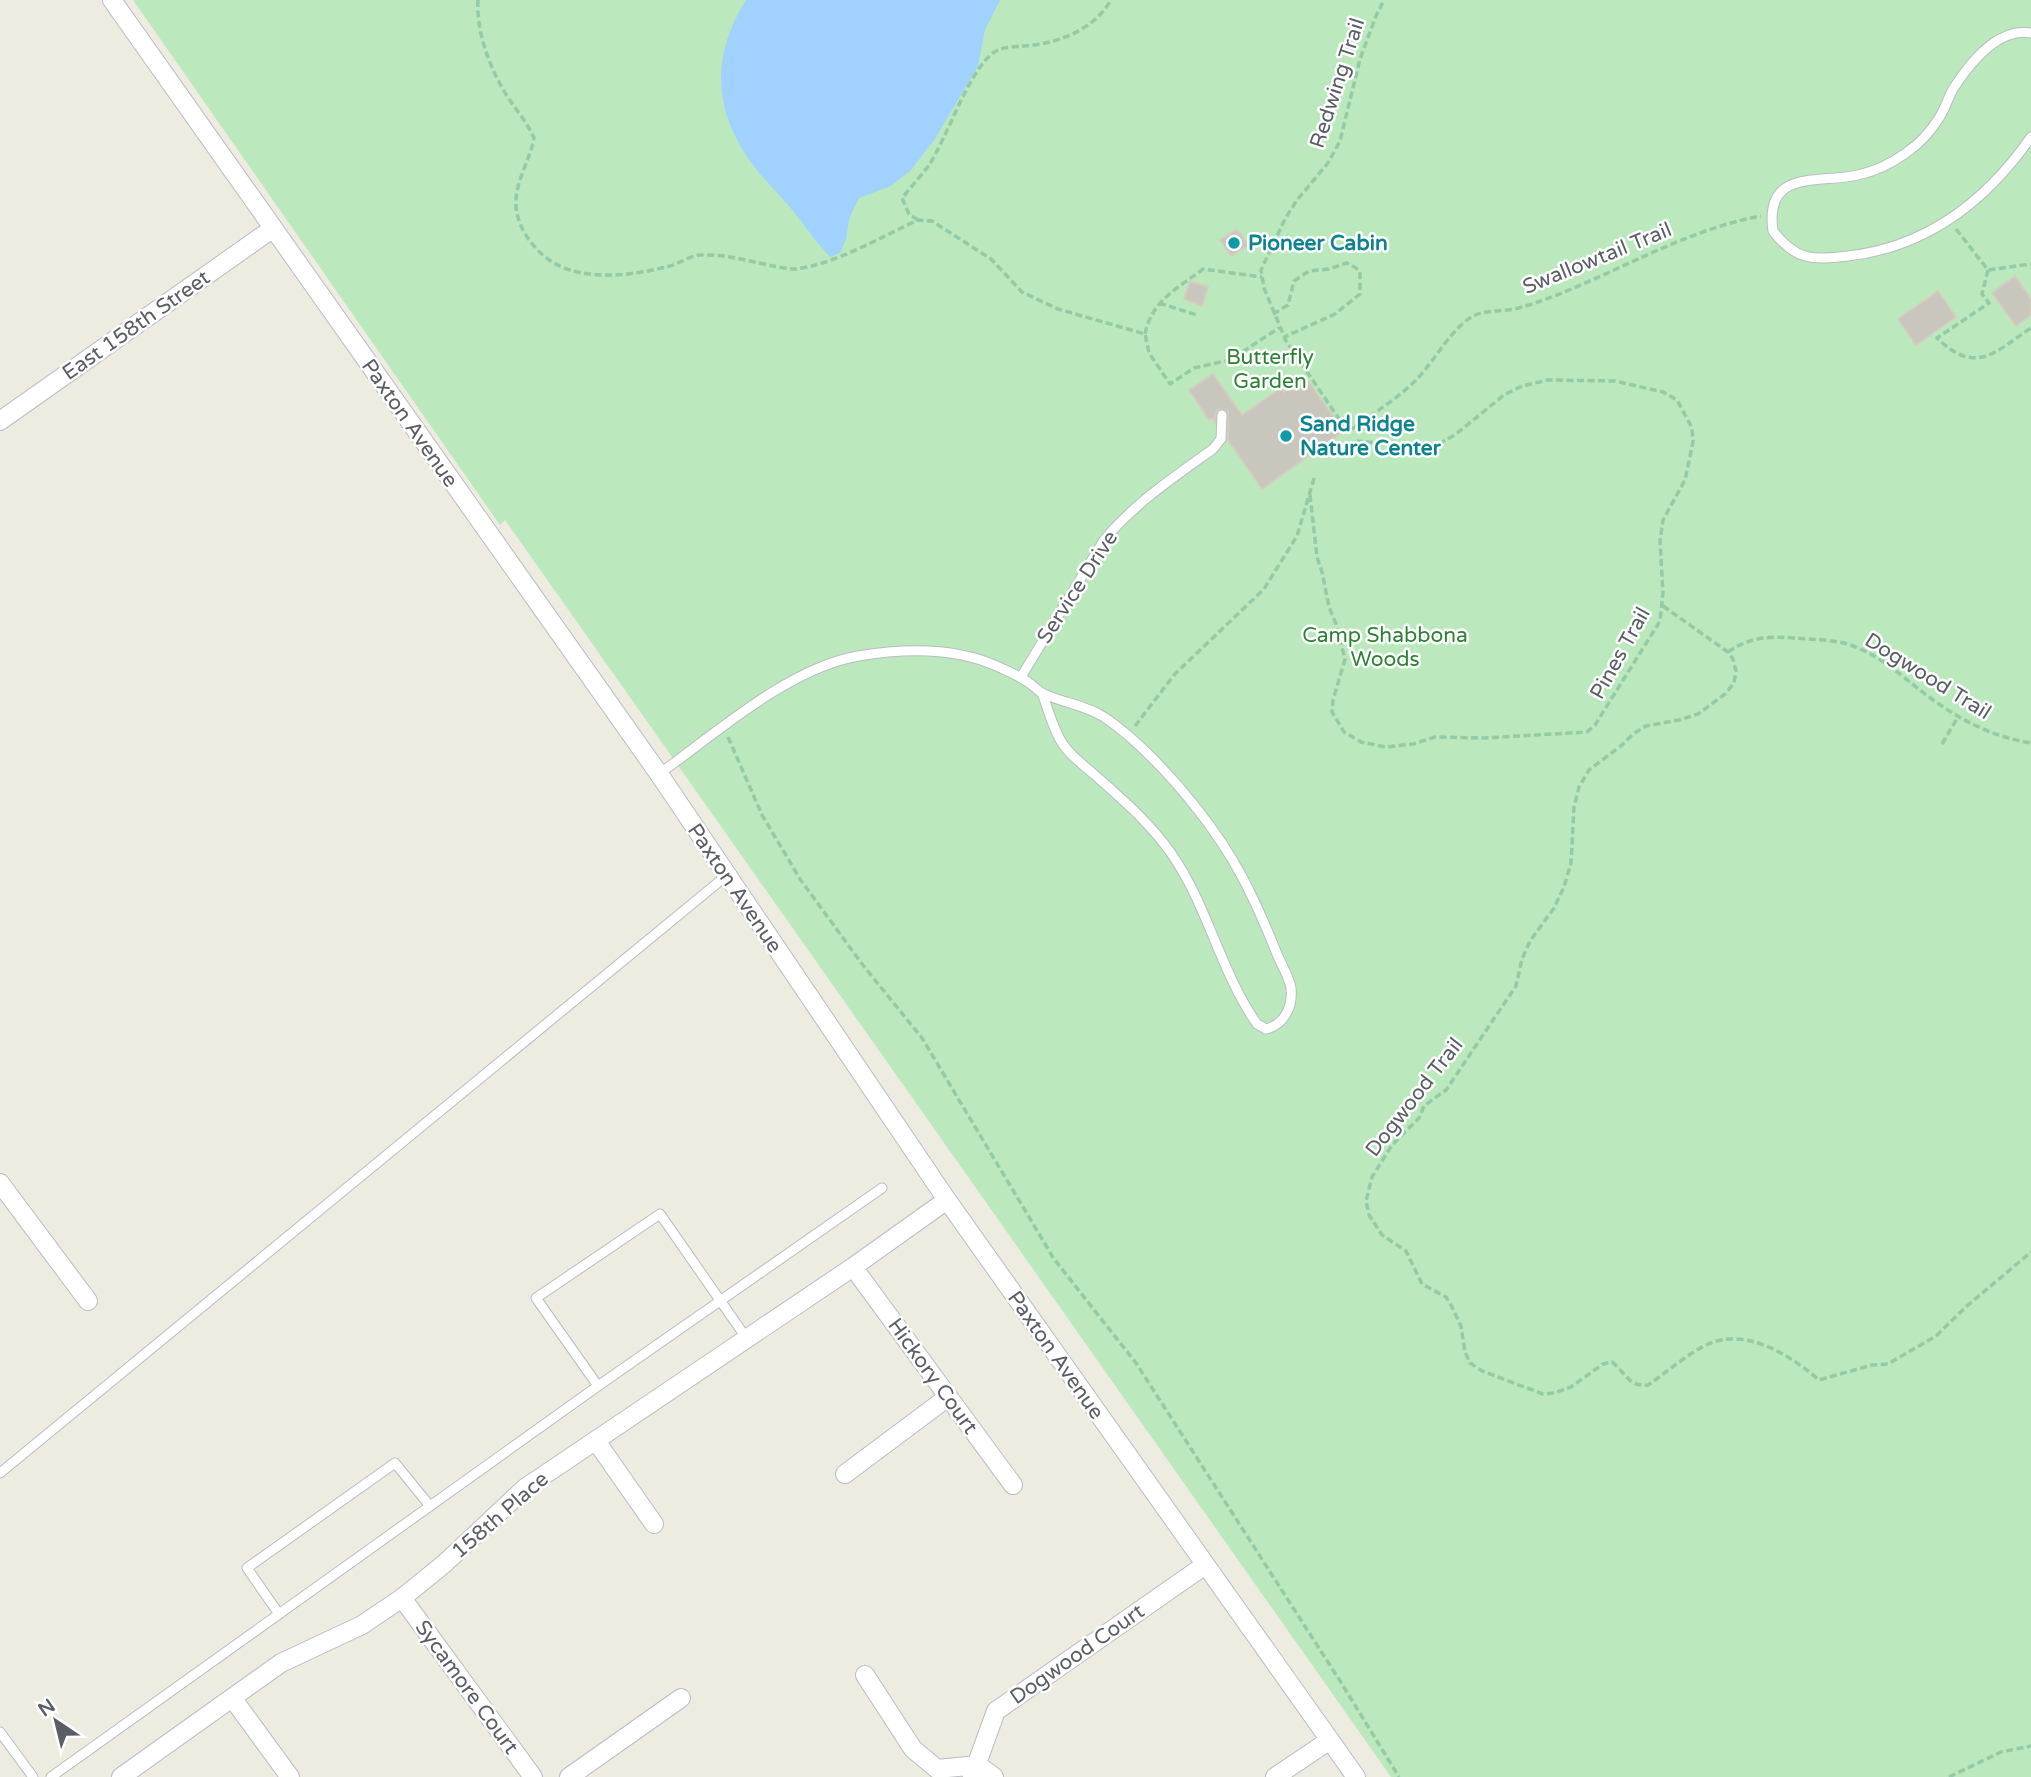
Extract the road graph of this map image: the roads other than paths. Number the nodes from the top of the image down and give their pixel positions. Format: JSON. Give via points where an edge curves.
{"nodes":[{"id":1,"x":112,"y":0,"type":"edge"},
{"id":2,"x":2031,"y":33,"type":"edge"},
{"id":3,"x":2031,"y":137,"type":"edge"},
{"id":4,"x":272,"y":229,"type":"junction"},
{"id":5,"x":1222,"y":415,"type":"dead end"},
{"id":6,"x":0,"y":421,"type":"edge"},
{"id":7,"x":1021,"y":677,"type":"junction"},
{"id":8,"x":1041,"y":693,"type":"junction"},
{"id":9,"x":659,"y":774,"type":"junction"},
{"id":10,"x":726,"y":876,"type":"junction"},
{"id":11,"x":0,"y":1182,"type":"edge"},
{"id":12,"x":882,"y":1188,"type":"dead end"},
{"id":13,"x":947,"y":1200,"type":"junction"},
{"id":14,"x":853,"y":1267,"type":"junction"},
{"id":15,"x":721,"y":1300,"type":"junction"},
{"id":16,"x":88,"y":1301,"type":"dead end"},
{"id":17,"x":747,"y":1339,"type":"junction"},
{"id":18,"x":598,"y":1386,"type":"junction"},
{"id":19,"x":948,"y":1397,"type":"junction"},
{"id":20,"x":596,"y":1441,"type":"junction"},
{"id":21,"x":0,"y":1473,"type":"edge"},
{"id":22,"x":845,"y":1474,"type":"dead end"},
{"id":23,"x":1013,"y":1485,"type":"dead end"},
{"id":24,"x":430,"y":1506,"type":"junction"},
{"id":25,"x":654,"y":1524,"type":"dead end"},
{"id":26,"x":1205,"y":1565,"type":"junction"},
{"id":27,"x":402,"y":1598,"type":"junction"},
{"id":28,"x":279,"y":1614,"type":"junction"},
{"id":29,"x":864,"y":1675,"type":"dead end"},
{"id":30,"x":681,"y":1698,"type":"dead end"},
{"id":31,"x":233,"y":1699,"type":"junction"},
{"id":32,"x":0,"y":1731,"type":"edge"},
{"id":33,"x":1329,"y":1740,"type":"junction"},
{"id":34,"x":589,"y":1771,"type":"edge"},
{"id":35,"x":975,"y":1771,"type":"edge"},
{"id":36,"x":33,"y":1777,"type":"edge"},
{"id":37,"x":51,"y":1777,"type":"edge"},
{"id":38,"x":121,"y":1777,"type":"edge"},
{"id":39,"x":290,"y":1777,"type":"edge"},
{"id":40,"x":533,"y":1777,"type":"edge"},
{"id":41,"x":569,"y":1777,"type":"edge"},
{"id":42,"x":994,"y":1777,"type":"edge"},
{"id":43,"x":1275,"y":1777,"type":"edge"},
{"id":44,"x":1356,"y":1777,"type":"edge"}],
"edges":[{"from":1,"to":4,"type":"street","name":"Paxton Avenue"},
{"from":2,"to":3,"type":"lane","via":[[2010,34],[1981,55],[1952,90],[1926,135],[1896,160],[1858,175],[1800,180],[1779,194],[1772,205],[1773,231],[1792,251],[1815,259],[1880,250],[1913,240],[1949,220],[1998,179]]},
{"from":4,"to":6,"type":"street","name":"East 158th Street"},
{"from":4,"to":9,"type":"street","name":"Paxton Avenue"},
{"from":5,"to":7,"type":"lane","name":"Service Drive","via":[[1221,439],[1213,449],[1144,499],[1104,540]]},
{"from":7,"to":8,"type":"lane"},
{"from":7,"to":9,"type":"lane","via":[[997,665],[930,650],[856,656],[795,679]]},
{"from":8,"to":8,"type":"lane","via":[[1064,747],[1128,805],[1171,853],[1203,910],[1227,974],[1257,1024],[1266,1029],[1283,1020],[1291,988],[1240,868],[1197,808],[1103,717]]},
{"from":9,"to":10,"type":"street","name":"Paxton Avenue"},
{"from":10,"to":13,"type":"street","name":"Paxton Avenue"},
{"from":10,"to":21,"type":"lane"},
{"from":11,"to":16,"type":"street"},
{"from":12,"to":15,"type":"lane"},
{"from":13,"to":14,"type":"street","name":"158th Place"},
{"from":13,"to":26,"type":"street","name":"Paxton Avenue"},
{"from":14,"to":17,"type":"street","name":"158th Place"},
{"from":14,"to":19,"type":"street","name":"Hickory Court"},
{"from":15,"to":17,"type":"lane"},
{"from":15,"to":18,"type":"lane"},
{"from":15,"to":18,"type":"lane","via":[[660,1214],[536,1298]]},
{"from":17,"to":20,"type":"street","name":"158th Place"},
{"from":18,"to":24,"type":"lane"},
{"from":19,"to":22,"type":"street"},
{"from":19,"to":23,"type":"street","name":"Hickory Court"},
{"from":20,"to":25,"type":"street"},
{"from":20,"to":27,"type":"street","name":"158th Place","via":[[525,1488]]},
{"from":24,"to":28,"type":"lane"},
{"from":24,"to":28,"type":"lane","via":[[395,1463],[247,1568]]},
{"from":26,"to":33,"type":"street","name":"Paxton Avenue"},
{"from":26,"to":35,"type":"street","name":"Dogwood Court","via":[[996,1711]]},
{"from":27,"to":31,"type":"street","name":"158th Place","via":[[362,1625],[281,1663]]},
{"from":27,"to":40,"type":"street","name":"Sycamore Court"},
{"from":28,"to":37,"type":"lane"},
{"from":29,"to":35,"type":"street","via":[[914,1749],[937,1769]]},
{"from":30,"to":34,"type":"street"},
{"from":31,"to":38,"type":"street","name":"158th Place"},
{"from":31,"to":39,"type":"street"},
{"from":32,"to":36,"type":"lane"},
{"from":33,"to":43,"type":"street"},
{"from":33,"to":44,"type":"street","name":"Paxton Avenue"},
{"from":34,"to":41,"type":"street"},
{"from":35,"to":42,"type":"street"}]}
